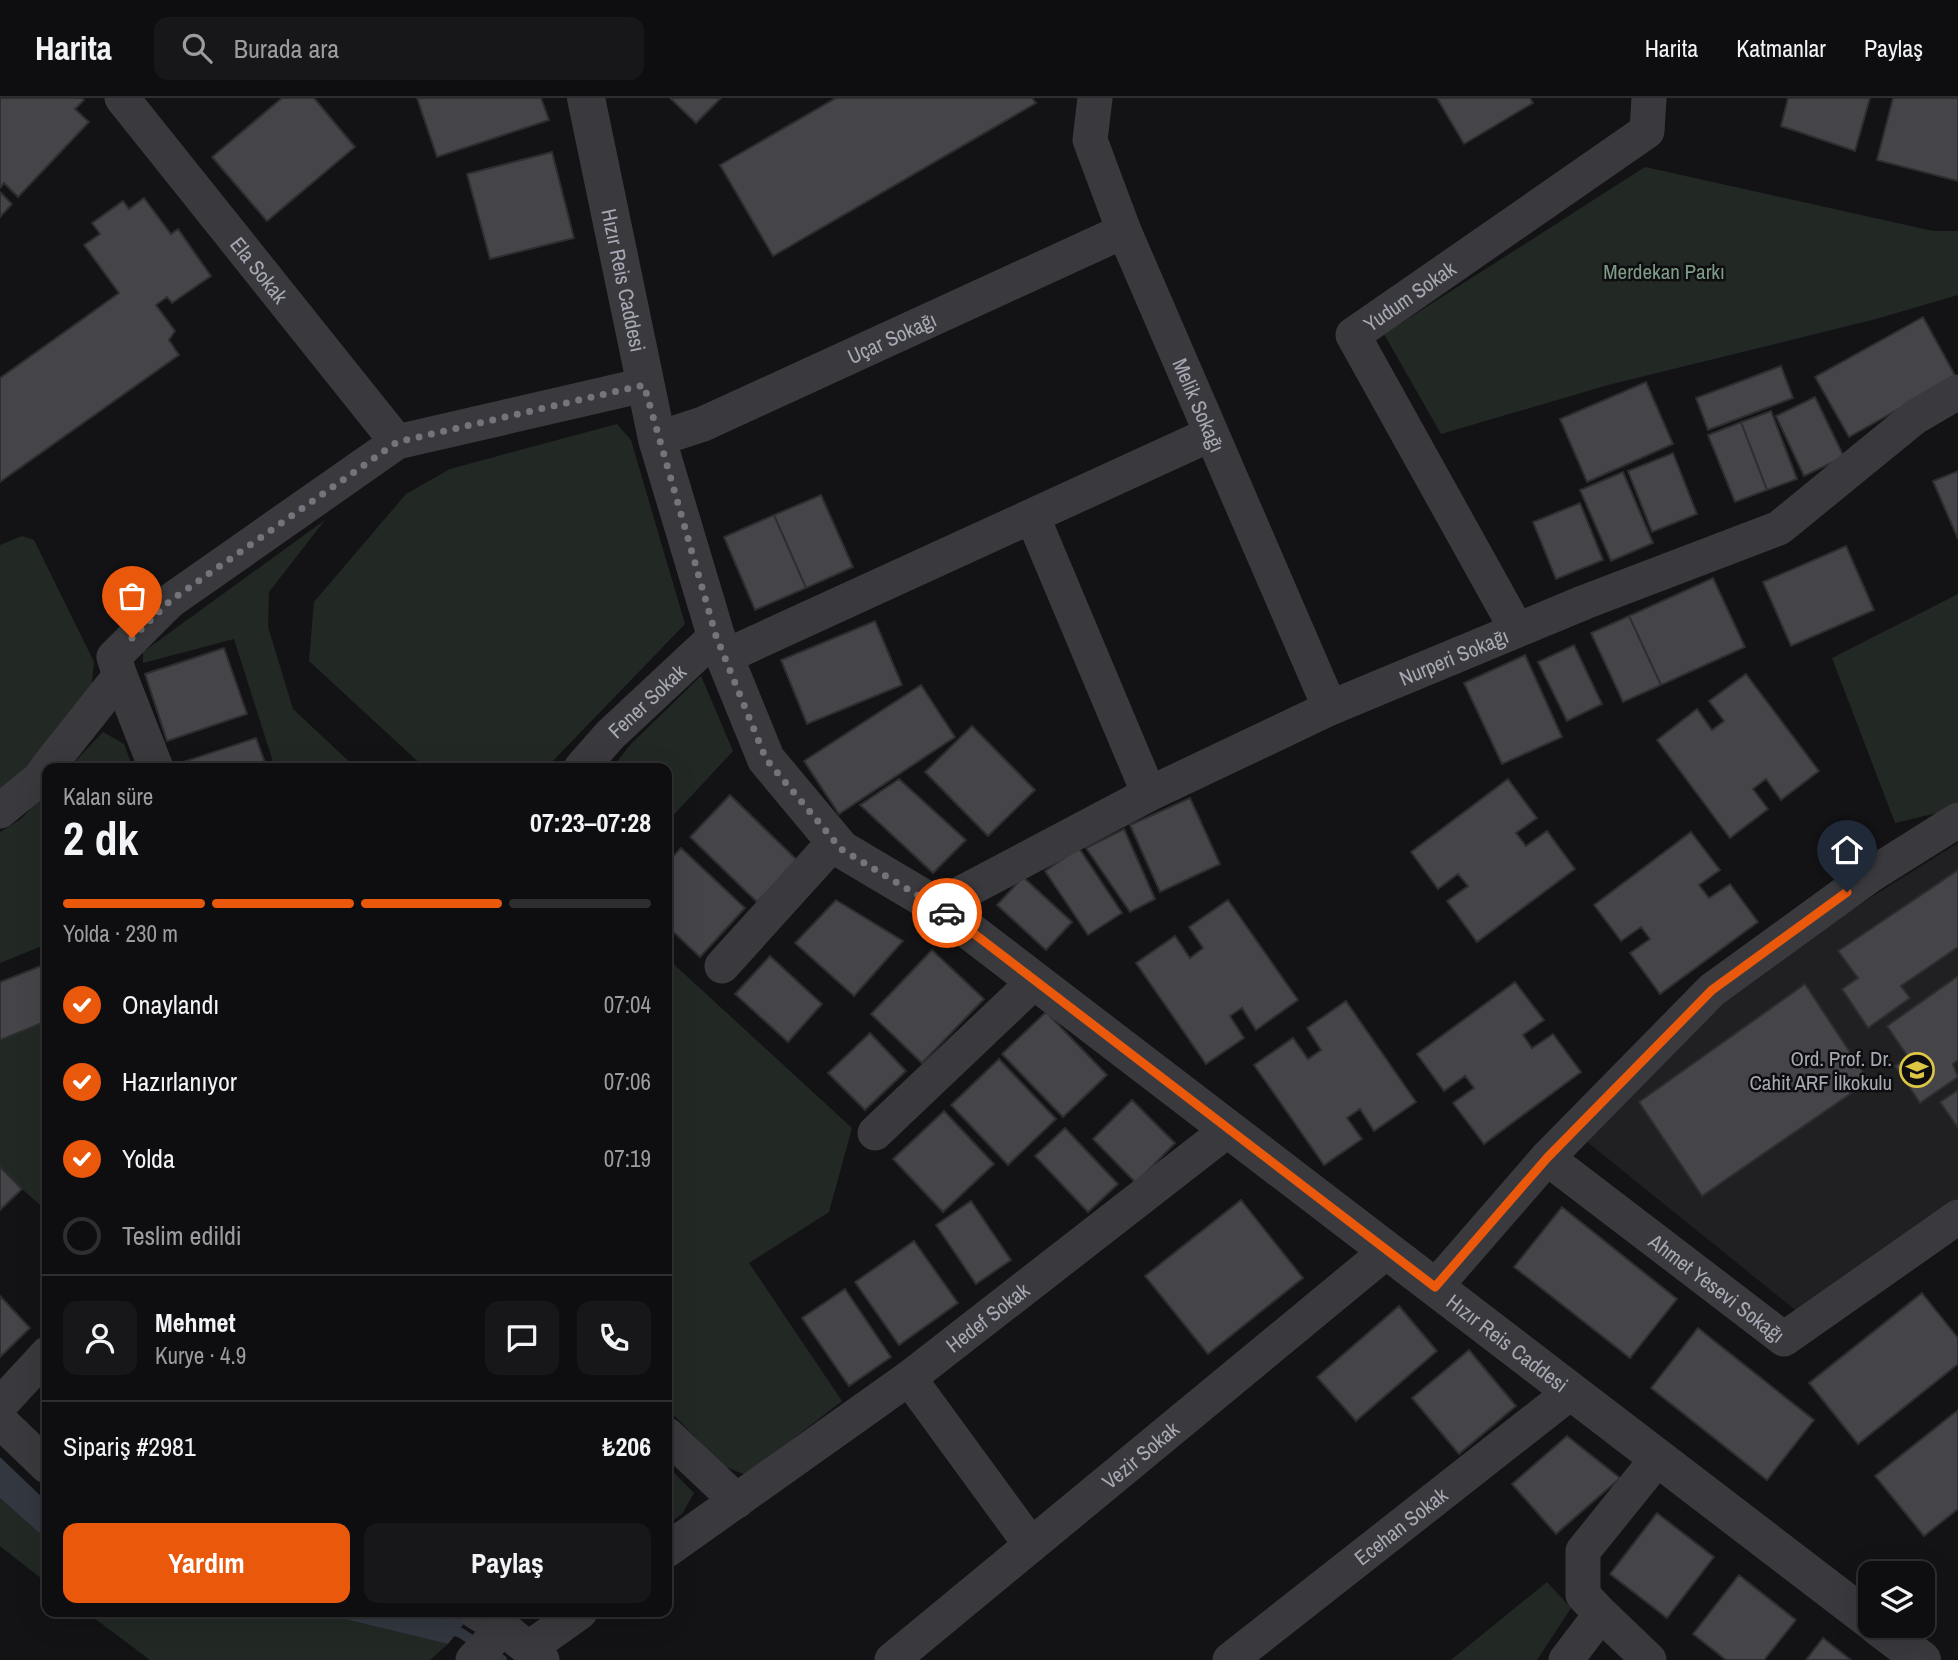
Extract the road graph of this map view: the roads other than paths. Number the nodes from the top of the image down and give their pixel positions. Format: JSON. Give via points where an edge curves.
{"nodes":[{"id":1,"x":122,"y":98,"type":"edge"},
{"id":2,"x":586,"y":98,"type":"edge"},
{"id":3,"x":1096,"y":98,"type":"edge"},
{"id":4,"x":1649,"y":98,"type":"edge"},
{"id":5,"x":1124,"y":231,"type":"junction"},
{"id":6,"x":644,"y":385,"type":"junction"},
{"id":7,"x":1958,"y":391,"type":"edge"},
{"id":8,"x":1211,"y":434,"type":"junction"},
{"id":9,"x":657,"y":439,"type":"junction"},
{"id":10,"x":397,"y":442,"type":"junction"},
{"id":11,"x":1033,"y":518,"type":"junction"},
{"id":12,"x":1517,"y":630,"type":"junction"},
{"id":13,"x":720,"y":646,"type":"junction"},
{"id":14,"x":120,"y":676,"type":"junction"},
{"id":15,"x":1330,"y":708,"type":"junction"},
{"id":16,"x":51,"y":763,"type":"edge"},
{"id":17,"x":154,"y":763,"type":"edge"},
{"id":18,"x":585,"y":763,"type":"edge"},
{"id":19,"x":42,"y":775,"type":"edge"},
{"id":20,"x":1149,"y":794,"type":"junction"},
{"id":21,"x":0,"y":811,"type":"edge"},
{"id":22,"x":1958,"y":820,"type":"edge"},
{"id":23,"x":835,"y":841,"type":"junction"},
{"id":24,"x":937,"y":906,"type":"junction"},
{"id":25,"x":722,"y":966,"type":"dead end"},
{"id":26,"x":1035,"y":981,"type":"junction"},
{"id":27,"x":1229,"y":1129,"type":"junction"},
{"id":28,"x":874,"y":1133,"type":"dead end"},
{"id":29,"x":1547,"y":1158,"type":"junction"},
{"id":30,"x":1958,"y":1217,"type":"edge"},
{"id":31,"x":1387,"y":1251,"type":"junction"},
{"id":32,"x":1435,"y":1287,"type":"junction"},
{"id":33,"x":42,"y":1359,"type":"edge"},
{"id":34,"x":909,"y":1378,"type":"junction"},
{"id":35,"x":1571,"y":1392,"type":"junction"},
{"id":36,"x":0,"y":1405,"type":"edge"},
{"id":37,"x":0,"y":1421,"type":"edge"},
{"id":38,"x":672,"y":1440,"type":"edge"},
{"id":39,"x":1658,"y":1458,"type":"junction"},
{"id":40,"x":42,"y":1461,"type":"edge"},
{"id":41,"x":737,"y":1501,"type":"junction"},
{"id":42,"x":1031,"y":1545,"type":"junction"},
{"id":43,"x":672,"y":1546,"type":"edge"},
{"id":44,"x":1858,"y":1611,"type":"edge"},
{"id":45,"x":1601,"y":1614,"type":"junction"},
{"id":46,"x":567,"y":1617,"type":"edge"},
{"id":47,"x":1893,"y":1638,"type":"edge"},
{"id":48,"x":503,"y":1641,"type":"edge"},
{"id":49,"x":892,"y":1660,"type":"edge"},
{"id":50,"x":1230,"y":1660,"type":"edge"},
{"id":51,"x":1566,"y":1660,"type":"edge"},
{"id":52,"x":1649,"y":1660,"type":"edge"},
{"id":53,"x":1922,"y":1660,"type":"edge"}],
"edges":[{"from":1,"to":10,"type":"street","name":"Ela Sokak"},
{"from":2,"to":6,"type":"street","name":"Hızır Reis Caddesi"},
{"from":3,"to":5,"type":"street","name":"Melik Sokağı","via":[[1090,140]]},
{"from":4,"to":12,"type":"street","name":"Yudum Sokak","via":[[1647,131],[1353,335]]},
{"from":5,"to":8,"type":"street","name":"Melik Sokağı"},
{"from":5,"to":9,"type":"street","name":"Uçar Sokağı","via":[[703,424]]},
{"from":6,"to":9,"type":"street","name":"Hızır Reis Caddesi"},
{"from":6,"to":10,"type":"street"},
{"from":7,"to":12,"type":"street","name":"Nurperi Sokağı","via":[[1915,417],[1779,528]]},
{"from":8,"to":11,"type":"street","name":"Fener Sokak"},
{"from":8,"to":15,"type":"street","name":"Melik Sokağı"},
{"from":9,"to":13,"type":"street","name":"Hızır Reis Caddesi"},
{"from":10,"to":14,"type":"street","via":[[170,601],[114,657]]},
{"from":11,"to":13,"type":"street","name":"Fener Sokak"},
{"from":11,"to":20,"type":"street"},
{"from":12,"to":15,"type":"street","name":"Nurperi Sokağı"},
{"from":13,"to":18,"type":"street","name":"Fener Sokak","via":[[610,735]]},
{"from":13,"to":23,"type":"street","name":"Hızır Reis Caddesi","via":[[766,759]]},
{"from":14,"to":16,"type":"street"},
{"from":14,"to":17,"type":"street"},
{"from":15,"to":20,"type":"street","name":"Nurperi Sokağı"},
{"from":19,"to":21,"type":"street"},
{"from":20,"to":24,"type":"street","name":"Nurperi Sokağı"},
{"from":22,"to":29,"type":"street","via":[[1869,876],[1712,990]]},
{"from":23,"to":24,"type":"street","name":"Hızır Reis Caddesi","via":[[841,849]]},
{"from":23,"to":25,"type":"street"},
{"from":24,"to":26,"type":"street","name":"Hızır Reis Caddesi"},
{"from":26,"to":27,"type":"street","name":"Hızır Reis Caddesi"},
{"from":26,"to":28,"type":"street"},
{"from":27,"to":31,"type":"street","name":"Hızır Reis Caddesi"},
{"from":27,"to":34,"type":"street","name":"Hedef Sokak"},
{"from":29,"to":30,"type":"street","name":"Ahmet Yesevi Sokağı","via":[[1784,1339]]},
{"from":29,"to":32,"type":"street"},
{"from":31,"to":32,"type":"street","name":"Hızır Reis Caddesi"},
{"from":31,"to":42,"type":"street","name":"Vezir Sokak"},
{"from":32,"to":35,"type":"street","name":"Hızır Reis Caddesi"},
{"from":33,"to":36,"type":"street"},
{"from":34,"to":41,"type":"street","name":"Hedef Sokak"},
{"from":34,"to":42,"type":"street"},
{"from":35,"to":39,"type":"street","name":"Hızır Reis Caddesi"},
{"from":35,"to":50,"type":"street","name":"Ecehan Sokak"},
{"from":37,"to":40,"type":"street"},
{"from":38,"to":41,"type":"street"},
{"from":39,"to":44,"type":"street","name":"Hızır Reis Caddesi"},
{"from":39,"to":45,"type":"street","via":[[1583,1551],[1583,1595]]},
{"from":41,"to":43,"type":"street","name":"Hedef Sokak"},
{"from":42,"to":49,"type":"street","name":"Vezir Sokak"},
{"from":45,"to":51,"type":"street"},
{"from":45,"to":52,"type":"street"},
{"from":46,"to":48,"type":"street"},
{"from":47,"to":53,"type":"street"}]}
